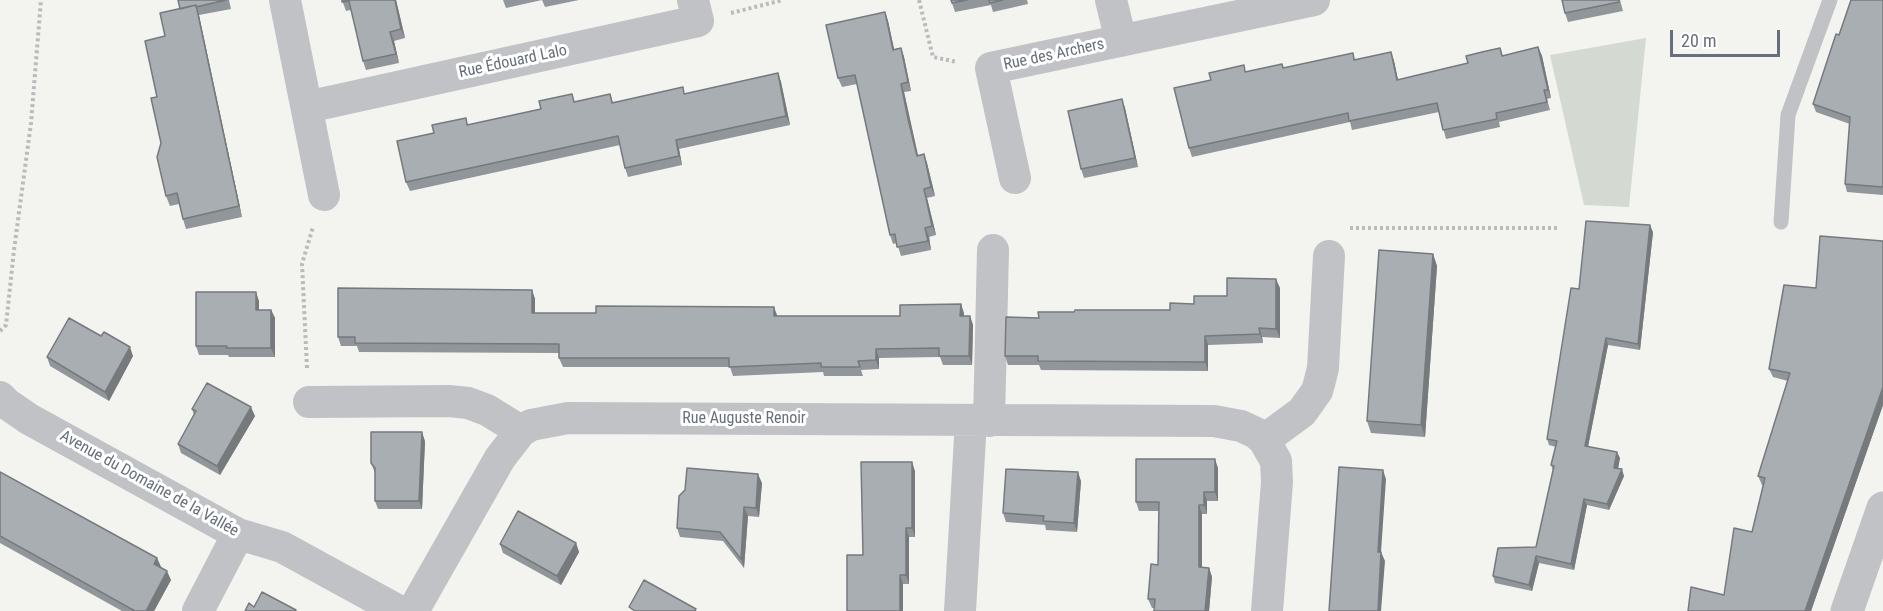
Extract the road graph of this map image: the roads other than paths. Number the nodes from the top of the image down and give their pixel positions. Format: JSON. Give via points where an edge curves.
{"nodes":[{"id":1,"x":285,"y":0,"type":"edge"},
{"id":2,"x":1111,"y":0,"type":"edge"},
{"id":3,"x":1314,"y":0,"type":"edge"},
{"id":4,"x":1830,"y":0,"type":"edge"},
{"id":5,"x":696,"y":10,"type":"edge"},
{"id":6,"x":1121,"y":41,"type":"junction"},
{"id":7,"x":307,"y":107,"type":"junction"},
{"id":8,"x":1015,"y":178,"type":"dead end"},
{"id":9,"x":324,"y":195,"type":"road end"},
{"id":10,"x":1781,"y":222,"type":"dead end"},
{"id":11,"x":993,"y":250,"type":"dead end"},
{"id":12,"x":1329,"y":256,"type":"road end"},
{"id":13,"x":0,"y":397,"type":"edge"},
{"id":14,"x":309,"y":402,"type":"road end"},
{"id":15,"x":980,"y":420,"type":"junction"},
{"id":16,"x":520,"y":431,"type":"junction"},
{"id":17,"x":1264,"y":440,"type":"junction"},
{"id":18,"x":1883,"y":508,"type":"edge"},
{"id":19,"x":238,"y":534,"type":"junction"},
{"id":20,"x":198,"y":611,"type":"edge"},
{"id":21,"x":399,"y":611,"type":"edge"},
{"id":22,"x":413,"y":611,"type":"edge"},
{"id":23,"x":960,"y":611,"type":"edge"},
{"id":24,"x":1268,"y":611,"type":"edge"},
{"id":25,"x":1847,"y":611,"type":"edge"}],
"edges":[{"from":1,"to":7,"type":"street"},
{"from":2,"to":6,"type":"street","name":"Rue des Archers"},
{"from":3,"to":6,"type":"street","name":"Rue des Archers"},
{"from":4,"to":10,"type":"lane","via":[[1788,115]]},
{"from":5,"to":7,"type":"street","name":"Rue Édouard Lalo"},
{"from":6,"to":8,"type":"street","name":"Rue des Archers","via":[[991,68]]},
{"from":7,"to":9,"type":"street"},
{"from":11,"to":15,"type":"street"},
{"from":12,"to":17,"type":"street","via":[[1323,368],[1317,392],[1302,412]]},
{"from":13,"to":19,"type":"street","name":"Avenue du Domaine de la Vallée","via":[[29,419]]},
{"from":14,"to":16,"type":"street","via":[[468,403]]},
{"from":15,"to":16,"type":"street","name":"Rue Auguste Renoir","via":[[568,418]]},
{"from":15,"to":17,"type":"street","name":"Rue Auguste Renoir","via":[[1224,422],[1249,429]]},
{"from":15,"to":23,"type":"street"},
{"from":16,"to":22,"type":"street","via":[[500,458]]},
{"from":17,"to":24,"type":"street","via":[[1275,461],[1277,482]]},
{"from":18,"to":25,"type":"street"},
{"from":19,"to":20,"type":"street"},
{"from":19,"to":21,"type":"street","name":"Avenue du Domaine de la Vallée","via":[[282,547]]}]}
